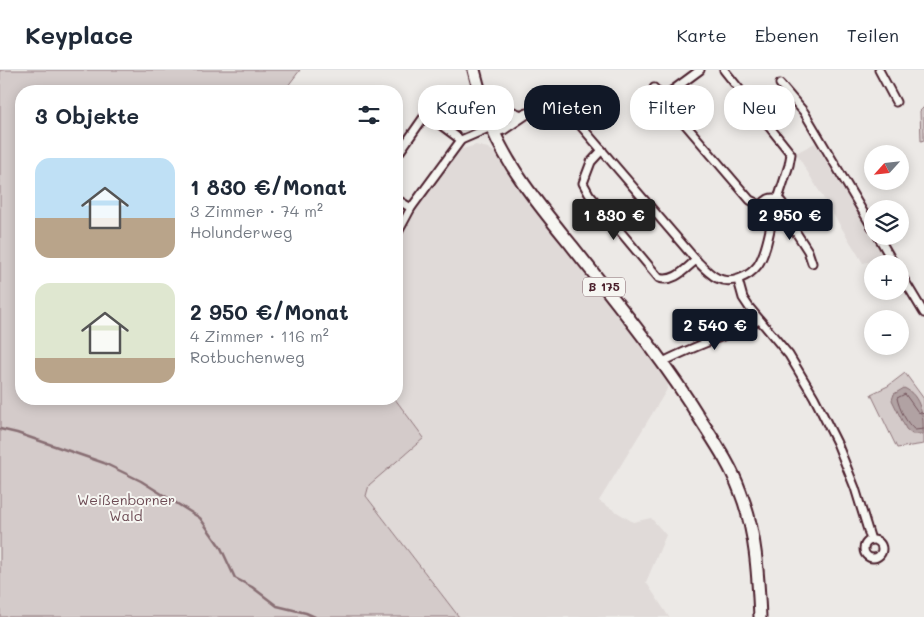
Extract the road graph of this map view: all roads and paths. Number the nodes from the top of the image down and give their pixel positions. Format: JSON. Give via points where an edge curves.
{"nodes":[{"id":1,"x":474,"y":70,"type":"edge"},
{"id":2,"x":700,"y":70,"type":"edge"},
{"id":3,"x":724,"y":70,"type":"edge"},
{"id":4,"x":879,"y":70,"type":"edge"},
{"id":5,"x":780,"y":84,"type":"dead end"},
{"id":6,"x":478,"y":85,"type":"edge"},
{"id":7,"x":680,"y":85,"type":"edge"},
{"id":8,"x":896,"y":102,"type":"dead end"},
{"id":9,"x":514,"y":112,"type":"edge"},
{"id":10,"x":519,"y":114,"type":"junction"},
{"id":11,"x":524,"y":114,"type":"edge"},
{"id":12,"x":514,"y":117,"type":"edge"},
{"id":13,"x":487,"y":130,"type":"edge"},
{"id":14,"x":493,"y":130,"type":"edge"},
{"id":15,"x":584,"y":130,"type":"edge"},
{"id":16,"x":690,"y":130,"type":"edge"},
{"id":17,"x":461,"y":140,"type":"junction"},
{"id":18,"x":403,"y":147,"type":"edge"},
{"id":19,"x":602,"y":150,"type":"junction"},
{"id":20,"x":778,"y":199,"type":"junction"},
{"id":21,"x":403,"y":203,"type":"edge"},
{"id":22,"x":762,"y":206,"type":"junction"},
{"id":23,"x":411,"y":208,"type":"junction"},
{"id":24,"x":784,"y":212,"type":"junction"},
{"id":25,"x":864,"y":213,"type":"edge"},
{"id":26,"x":772,"y":220,"type":"junction"},
{"id":27,"x":403,"y":223,"type":"edge"},
{"id":28,"x":696,"y":260,"type":"junction"},
{"id":29,"x":812,"y":263,"type":"dead end"},
{"id":30,"x":738,"y":280,"type":"junction"},
{"id":31,"x":909,"y":288,"type":"edge"},
{"id":32,"x":924,"y":313,"type":"edge"},
{"id":33,"x":759,"y":320,"type":"junction"},
{"id":34,"x":662,"y":363,"type":"junction"},
{"id":35,"x":871,"y":540,"type":"dead end"},
{"id":36,"x":760,"y":617,"type":"edge"}],
"edges":[{"from":1,"to":6,"type":"main road","number":"B 175"},
{"from":2,"to":7,"type":"street"},
{"from":3,"to":20,"type":"street","via":[[791,154]]},
{"from":4,"to":8,"type":"street"},
{"from":5,"to":25,"type":"street","via":[[804,112]]},
{"from":9,"to":10,"type":"street"},
{"from":10,"to":11,"type":"street"},
{"from":10,"to":12,"type":"street"},
{"from":13,"to":17,"type":"street"},
{"from":14,"to":34,"type":"main road","number":"B 175","via":[[517,173]]},
{"from":15,"to":19,"type":"street"},
{"from":16,"to":22,"type":"street","via":[[750,200]]},
{"from":17,"to":18,"type":"street","via":[[426,114]]},
{"from":17,"to":23,"type":"street"},
{"from":19,"to":28,"type":"street"},
{"from":19,"to":28,"type":"street","via":[[592,162],[583,183],[659,278],[665,280],[678,276]]},
{"from":20,"to":22,"type":"street","via":[[766,201]]},
{"from":20,"to":24,"type":"street"},
{"from":21,"to":23,"type":"street"},
{"from":22,"to":26,"type":"street","via":[[764,216]]},
{"from":23,"to":27,"type":"street"},
{"from":24,"to":26,"type":"street"},
{"from":24,"to":29,"type":"street"},
{"from":26,"to":30,"type":"street","via":[[758,265]]},
{"from":28,"to":30,"type":"street","via":[[717,278]]},
{"from":30,"to":33,"type":"street","via":[[743,298]]},
{"from":31,"to":32,"type":"street"},
{"from":33,"to":34,"type":"street"},
{"from":33,"to":35,"type":"street","via":[[789,356],[837,442]]},
{"from":34,"to":36,"type":"main road","number":"B 175","via":[[705,426],[740,489],[753,534]]}]}
